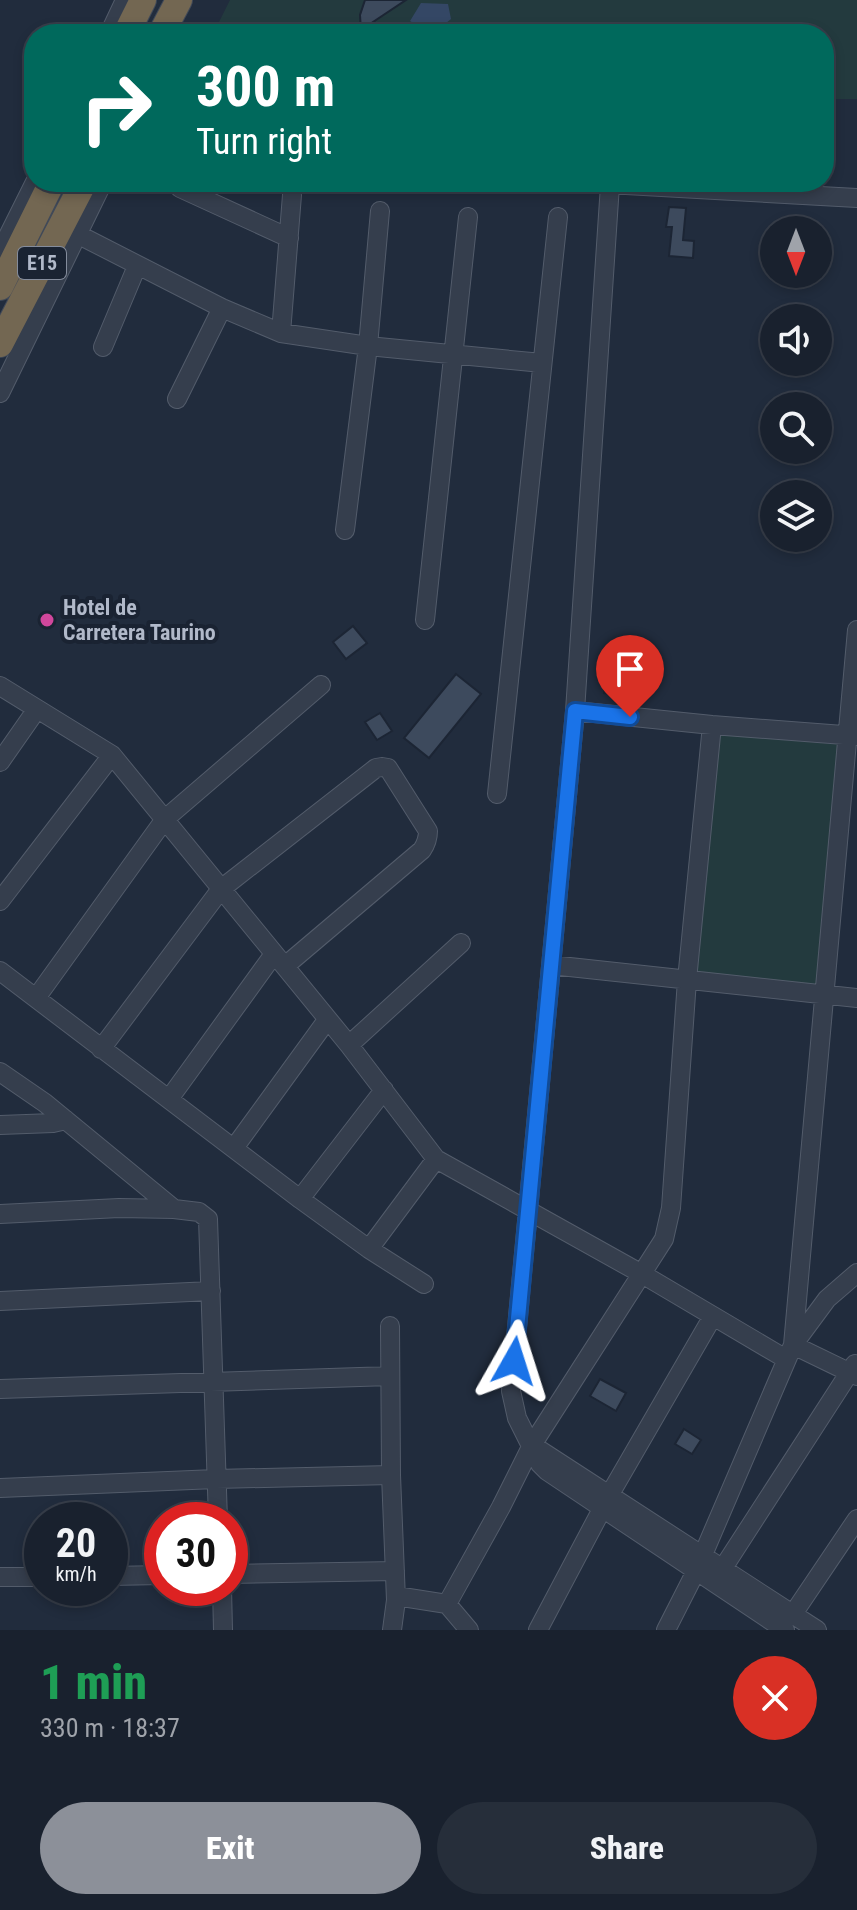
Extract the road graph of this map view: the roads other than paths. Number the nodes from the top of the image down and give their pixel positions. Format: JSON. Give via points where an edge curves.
{"nodes":[{"id":1,"x":125,"y":0,"type":"edge"},
{"id":2,"x":143,"y":0,"type":"edge"},
{"id":3,"x":179,"y":0,"type":"edge"},
{"id":4,"x":191,"y":0,"type":"edge"},
{"id":5,"x":114,"y":24,"type":"edge"},
{"id":6,"x":131,"y":24,"type":"edge"},
{"id":7,"x":166,"y":24,"type":"edge"},
{"id":8,"x":180,"y":24,"type":"edge"},
{"id":9,"x":30,"y":192,"type":"edge"},
{"id":10,"x":47,"y":192,"type":"edge"},
{"id":11,"x":79,"y":192,"type":"edge"},
{"id":12,"x":98,"y":192,"type":"edge"},
{"id":13,"x":189,"y":192,"type":"edge"},
{"id":14,"x":610,"y":192,"type":"edge"},
{"id":15,"x":743,"y":192,"type":"edge"},
{"id":16,"x":292,"y":195,"type":"dead end"},
{"id":17,"x":857,"y":198,"type":"edge"},
{"id":18,"x":380,"y":211,"type":"dead end"},
{"id":19,"x":468,"y":217,"type":"dead end"},
{"id":20,"x":558,"y":217,"type":"dead end"},
{"id":21,"x":77,"y":234,"type":"junction"},
{"id":22,"x":289,"y":238,"type":"junction"},
{"id":23,"x":0,"y":252,"type":"edge"},
{"id":24,"x":137,"y":266,"type":"junction"},
{"id":25,"x":0,"y":287,"type":"edge"},
{"id":26,"x":222,"y":308,"type":"junction"},
{"id":27,"x":16,"y":316,"type":"edge"},
{"id":28,"x":281,"y":333,"type":"junction"},
{"id":29,"x":0,"y":344,"type":"edge"},
{"id":30,"x":368,"y":346,"type":"junction"},
{"id":31,"x":103,"y":347,"type":"dead end"},
{"id":32,"x":453,"y":353,"type":"junction"},
{"id":33,"x":542,"y":363,"type":"junction"},
{"id":34,"x":0,"y":393,"type":"edge"},
{"id":35,"x":177,"y":399,"type":"dead end"},
{"id":36,"x":345,"y":530,"type":"dead end"},
{"id":37,"x":425,"y":620,"type":"dead end"},
{"id":38,"x":857,"y":630,"type":"edge"},
{"id":39,"x":321,"y":685,"type":"dead end"},
{"id":40,"x":0,"y":686,"type":"edge"},
{"id":41,"x":37,"y":709,"type":"junction"},
{"id":42,"x":575,"y":711,"type":"junction"},
{"id":43,"x":712,"y":725,"type":"junction"},
{"id":44,"x":852,"y":735,"type":"edge"},
{"id":45,"x":112,"y":755,"type":"junction"},
{"id":46,"x":0,"y":762,"type":"edge"},
{"id":47,"x":497,"y":794,"type":"dead end"},
{"id":48,"x":165,"y":819,"type":"junction"},
{"id":49,"x":221,"y":889,"type":"junction"},
{"id":50,"x":0,"y":901,"type":"edge"},
{"id":51,"x":461,"y":943,"type":"dead end"},
{"id":52,"x":280,"y":960,"type":"junction"},
{"id":53,"x":551,"y":965,"type":"junction"},
{"id":54,"x":0,"y":971,"type":"edge"},
{"id":55,"x":687,"y":980,"type":"junction"},
{"id":56,"x":823,"y":995,"type":"junction"},
{"id":57,"x":36,"y":998,"type":"junction"},
{"id":58,"x":857,"y":998,"type":"edge"},
{"id":59,"x":327,"y":1020,"type":"junction"},
{"id":60,"x":349,"y":1045,"type":"junction"},
{"id":61,"x":101,"y":1049,"type":"junction"},
{"id":62,"x":0,"y":1072,"type":"edge"},
{"id":63,"x":384,"y":1090,"type":"junction"},
{"id":64,"x":169,"y":1099,"type":"junction"},
{"id":65,"x":66,"y":1120,"type":"junction"},
{"id":66,"x":0,"y":1125,"type":"edge"},
{"id":67,"x":234,"y":1148,"type":"junction"},
{"id":68,"x":436,"y":1159,"type":"junction"},
{"id":69,"x":300,"y":1199,"type":"junction"},
{"id":70,"x":174,"y":1209,"type":"junction"},
{"id":71,"x":528,"y":1211,"type":"junction"},
{"id":72,"x":0,"y":1214,"type":"edge"},
{"id":73,"x":369,"y":1249,"type":"junction"},
{"id":74,"x":857,"y":1273,"type":"edge"},
{"id":75,"x":642,"y":1274,"type":"junction"},
{"id":76,"x":424,"y":1284,"type":"dead end"},
{"id":77,"x":211,"y":1291,"type":"junction"},
{"id":78,"x":0,"y":1301,"type":"edge"},
{"id":79,"x":713,"y":1316,"type":"junction"},
{"id":80,"x":390,"y":1326,"type":"dead end"},
{"id":81,"x":790,"y":1352,"type":"junction"},
{"id":82,"x":855,"y":1370,"type":"edge"},
{"id":83,"x":390,"y":1376,"type":"junction"},
{"id":84,"x":213,"y":1383,"type":"junction"},
{"id":85,"x":0,"y":1389,"type":"edge"},
{"id":86,"x":532,"y":1445,"type":"junction"},
{"id":87,"x":391,"y":1475,"type":"junction"},
{"id":88,"x":216,"y":1479,"type":"junction"},
{"id":89,"x":0,"y":1488,"type":"edge"},
{"id":90,"x":217,"y":1502,"type":"edge"},
{"id":91,"x":606,"y":1502,"type":"junction"},
{"id":92,"x":857,"y":1519,"type":"edge"},
{"id":93,"x":699,"y":1564,"type":"junction"},
{"id":94,"x":723,"y":1568,"type":"junction"},
{"id":95,"x":395,"y":1571,"type":"junction"},
{"id":96,"x":248,"y":1574,"type":"edge"},
{"id":97,"x":0,"y":1577,"type":"edge"},
{"id":98,"x":24,"y":1577,"type":"edge"},
{"id":99,"x":396,"y":1596,"type":"junction"},
{"id":100,"x":447,"y":1604,"type":"junction"},
{"id":101,"x":222,"y":1606,"type":"edge"},
{"id":102,"x":789,"y":1622,"type":"edge"},
{"id":103,"x":223,"y":1630,"type":"edge"},
{"id":104,"x":392,"y":1630,"type":"edge"},
{"id":105,"x":469,"y":1630,"type":"edge"},
{"id":106,"x":538,"y":1630,"type":"edge"},
{"id":107,"x":666,"y":1630,"type":"edge"},
{"id":108,"x":817,"y":1630,"type":"edge"}],
"edges":[{"from":1,"to":5,"type":"street"},
{"from":2,"to":6,"type":"highway"},
{"from":3,"to":7,"type":"highway"},
{"from":4,"to":8,"type":"street"},
{"from":9,"to":23,"type":"street"},
{"from":10,"to":25,"type":"highway","number":"E15"},
{"from":11,"to":27,"type":"highway","number":"E15"},
{"from":12,"to":21,"type":"street"},
{"from":13,"to":22,"type":"street"},
{"from":14,"to":42,"type":"street"},
{"from":15,"to":17,"type":"street"},
{"from":16,"to":22,"type":"street"},
{"from":18,"to":30,"type":"street"},
{"from":19,"to":32,"type":"street"},
{"from":20,"to":33,"type":"street"},
{"from":21,"to":24,"type":"street"},
{"from":21,"to":27,"type":"street"},
{"from":22,"to":28,"type":"street"},
{"from":24,"to":26,"type":"street"},
{"from":24,"to":31,"type":"street"},
{"from":26,"to":28,"type":"street"},
{"from":26,"to":35,"type":"street"},
{"from":27,"to":29,"type":"highway","number":"E15"},
{"from":27,"to":34,"type":"street"},
{"from":28,"to":30,"type":"street"},
{"from":30,"to":32,"type":"street"},
{"from":30,"to":36,"type":"street"},
{"from":32,"to":33,"type":"street"},
{"from":32,"to":37,"type":"street"},
{"from":33,"to":47,"type":"street"},
{"from":38,"to":44,"type":"street"},
{"from":39,"to":48,"type":"street"},
{"from":40,"to":41,"type":"street"},
{"from":41,"to":45,"type":"street"},
{"from":41,"to":46,"type":"street"},
{"from":42,"to":43,"type":"street"},
{"from":42,"to":53,"type":"street"},
{"from":43,"to":44,"type":"street"},
{"from":43,"to":55,"type":"street"},
{"from":44,"to":56,"type":"street"},
{"from":45,"to":48,"type":"street"},
{"from":45,"to":50,"type":"street"},
{"from":48,"to":49,"type":"street"},
{"from":48,"to":57,"type":"street"},
{"from":49,"to":52,"type":"street"},
{"from":49,"to":52,"type":"street","via":[[376,768],[393,774],[428,831],[426,845]]},
{"from":49,"to":61,"type":"street"},
{"from":51,"to":60,"type":"street"},
{"from":52,"to":59,"type":"street"},
{"from":52,"to":64,"type":"street"},
{"from":53,"to":55,"type":"street"},
{"from":53,"to":71,"type":"street"},
{"from":54,"to":57,"type":"street"},
{"from":55,"to":56,"type":"street"},
{"from":55,"to":75,"type":"street","via":[[671,1208],[664,1239]]},
{"from":56,"to":58,"type":"street"},
{"from":56,"to":81,"type":"street"},
{"from":57,"to":61,"type":"street"},
{"from":59,"to":60,"type":"street"},
{"from":59,"to":67,"type":"street"},
{"from":60,"to":63,"type":"street"},
{"from":61,"to":64,"type":"street"},
{"from":62,"to":65,"type":"street"},
{"from":63,"to":68,"type":"street"},
{"from":63,"to":69,"type":"street"},
{"from":64,"to":67,"type":"street"},
{"from":65,"to":66,"type":"street"},
{"from":65,"to":70,"type":"street"},
{"from":67,"to":69,"type":"street"},
{"from":68,"to":71,"type":"street"},
{"from":68,"to":73,"type":"street"},
{"from":69,"to":73,"type":"street"},
{"from":70,"to":72,"type":"street"},
{"from":70,"to":77,"type":"street","via":[[199,1212],[208,1219]]},
{"from":71,"to":75,"type":"street"},
{"from":71,"to":86,"type":"street","via":[[511,1391],[517,1418]]},
{"from":73,"to":76,"type":"street"},
{"from":74,"to":81,"type":"street","via":[[827,1299]]},
{"from":75,"to":79,"type":"street"},
{"from":75,"to":86,"type":"street"},
{"from":77,"to":78,"type":"street"},
{"from":77,"to":84,"type":"street"},
{"from":79,"to":81,"type":"street"},
{"from":79,"to":91,"type":"street"},
{"from":80,"to":83,"type":"street"},
{"from":81,"to":82,"type":"street"},
{"from":81,"to":93,"type":"street"},
{"from":82,"to":94,"type":"street"},
{"from":83,"to":84,"type":"street"},
{"from":83,"to":87,"type":"street"},
{"from":84,"to":85,"type":"street"},
{"from":84,"to":88,"type":"street"},
{"from":86,"to":91,"type":"street","via":[[547,1471]]},
{"from":86,"to":100,"type":"street"},
{"from":87,"to":88,"type":"street"},
{"from":87,"to":95,"type":"street"},
{"from":88,"to":89,"type":"street"},
{"from":88,"to":90,"type":"street"},
{"from":91,"to":93,"type":"street"},
{"from":91,"to":106,"type":"street"},
{"from":92,"to":102,"type":"street"},
{"from":93,"to":94,"type":"street"},
{"from":93,"to":102,"type":"street"},
{"from":93,"to":107,"type":"street"},
{"from":94,"to":102,"type":"street"},
{"from":95,"to":96,"type":"street"},
{"from":95,"to":99,"type":"street"},
{"from":97,"to":98,"type":"street"},
{"from":99,"to":100,"type":"street"},
{"from":99,"to":104,"type":"street"},
{"from":100,"to":105,"type":"street"},
{"from":101,"to":103,"type":"street"},
{"from":102,"to":108,"type":"street"}]}
